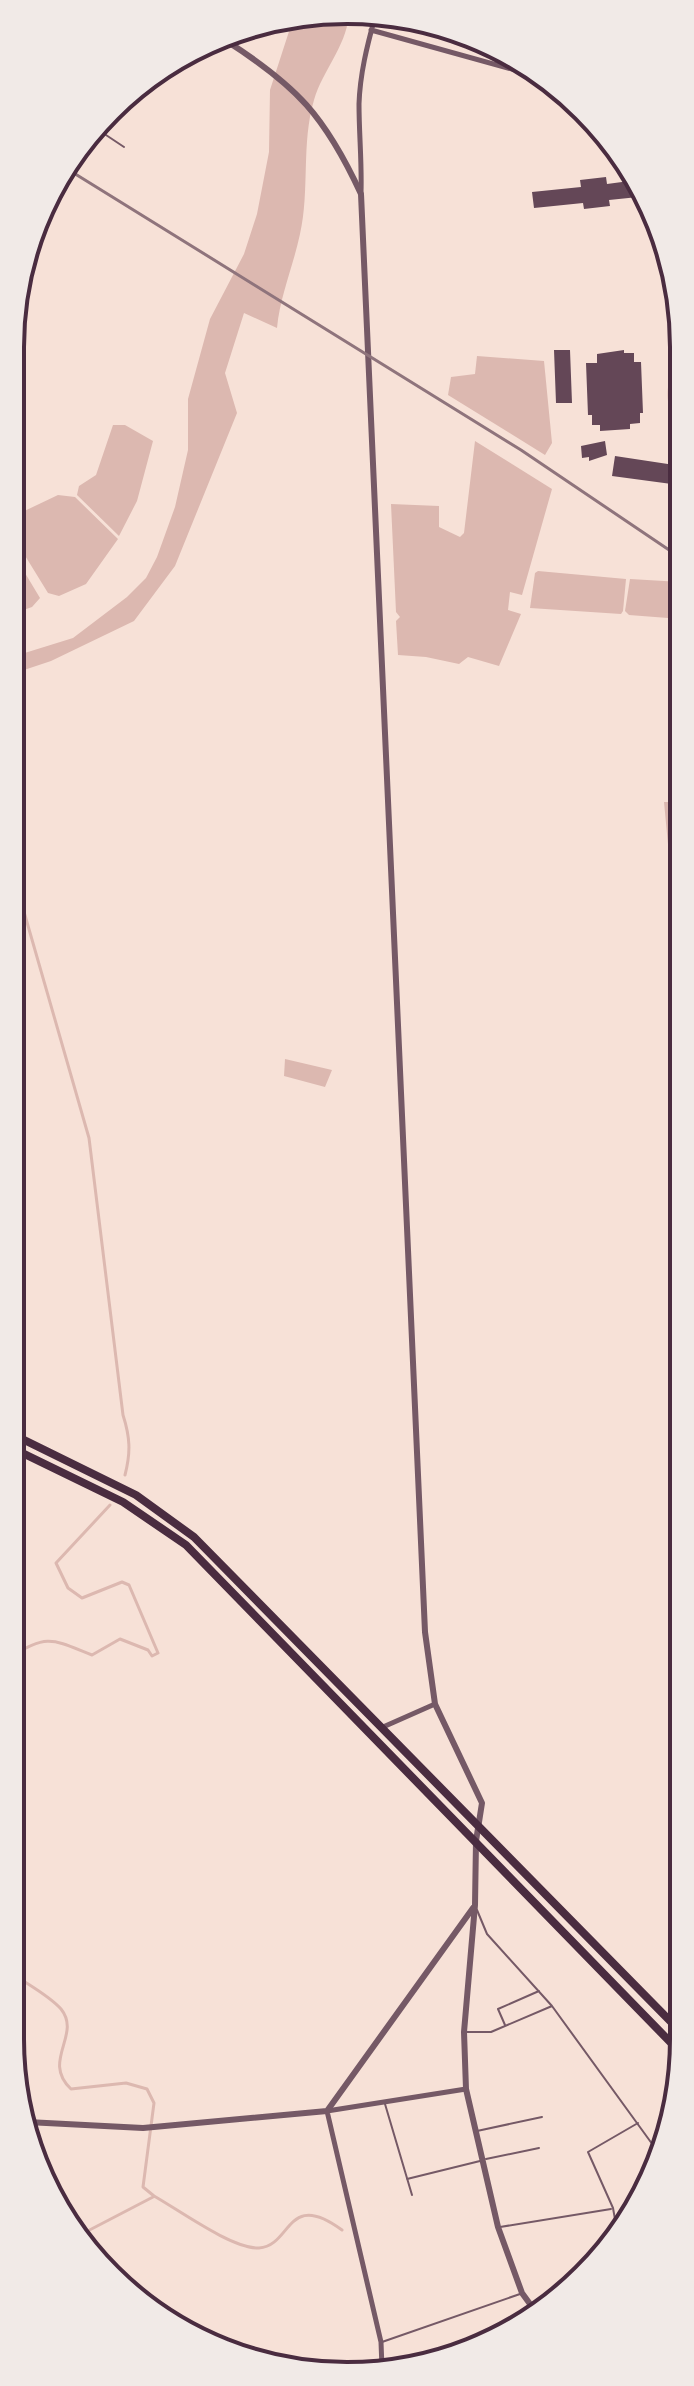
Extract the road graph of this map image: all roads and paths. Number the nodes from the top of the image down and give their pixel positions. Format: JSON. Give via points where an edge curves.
{"nodes":[{"id":1,"x":372,"y":25,"type":"edge"},
{"id":2,"x":371,"y":30,"type":"junction"},
{"id":3,"x":233,"y":45,"type":"edge"},
{"id":4,"x":511,"y":69,"type":"edge"},
{"id":5,"x":104,"y":134,"type":"edge"},
{"id":6,"x":124,"y":147,"type":"dead end"},
{"id":7,"x":361,"y":194,"type":"junction"},
{"id":8,"x":24,"y":1440,"type":"edge"},
{"id":9,"x":24,"y":1454,"type":"edge"},
{"id":10,"x":435,"y":1704,"type":"junction"},
{"id":11,"x":383,"y":1727,"type":"junction"},
{"id":12,"x":479,"y":1824,"type":"junction"},
{"id":13,"x":476,"y":1841,"type":"junction"},
{"id":14,"x":475,"y":1905,"type":"junction"},
{"id":15,"x":540,"y":1991,"type":"junction"},
{"id":16,"x":552,"y":2006,"type":"junction"},
{"id":17,"x":670,"y":2021,"type":"edge"},
{"id":18,"x":506,"y":2026,"type":"junction"},
{"id":19,"x":464,"y":2032,"type":"junction"},
{"id":20,"x":670,"y":2042,"type":"edge"},
{"id":21,"x":466,"y":2089,"type":"junction"},
{"id":22,"x":384,"y":2103,"type":"junction"},
{"id":23,"x":327,"y":2111,"type":"junction"},
{"id":24,"x":542,"y":2117,"type":"dead end"},
{"id":25,"x":35,"y":2122,"type":"edge"},
{"id":26,"x":639,"y":2123,"type":"junction"},
{"id":27,"x":476,"y":2131,"type":"junction"},
{"id":28,"x":653,"y":2144,"type":"edge"},
{"id":29,"x":539,"y":2148,"type":"dead end"},
{"id":30,"x":483,"y":2160,"type":"junction"},
{"id":31,"x":407,"y":2179,"type":"junction"},
{"id":32,"x":412,"y":2195,"type":"dead end"},
{"id":33,"x":613,"y":2208,"type":"junction"},
{"id":34,"x":615,"y":2219,"type":"edge"},
{"id":35,"x":498,"y":2227,"type":"junction"},
{"id":36,"x":522,"y":2293,"type":"junction"},
{"id":37,"x":531,"y":2305,"type":"edge"},
{"id":38,"x":381,"y":2342,"type":"junction"},
{"id":39,"x":382,"y":2360,"type":"edge"}],
"edges":[{"from":1,"to":2,"type":"street"},
{"from":2,"to":4,"type":"street"},
{"from":2,"to":7,"type":"street","via":[[359,105]]},
{"from":3,"to":7,"type":"street","via":[[271,69],[315,112]]},
{"from":5,"to":6,"type":"lane"},
{"from":7,"to":10,"type":"street","via":[[425,1632]]},
{"from":8,"to":11,"type":"main road","via":[[136,1495],[194,1537]]},
{"from":9,"to":13,"type":"main road","via":[[116,1498],[186,1545]]},
{"from":10,"to":11,"type":"street"},
{"from":10,"to":12,"type":"street","via":[[482,1803]]},
{"from":11,"to":12,"type":"main road"},
{"from":12,"to":13,"type":"street"},
{"from":12,"to":17,"type":"main road"},
{"from":13,"to":14,"type":"street"},
{"from":13,"to":20,"type":"main road"},
{"from":14,"to":15,"type":"lane","via":[[487,1934]]},
{"from":14,"to":19,"type":"street"},
{"from":14,"to":23,"type":"street"},
{"from":15,"to":16,"type":"lane"},
{"from":15,"to":18,"type":"lane","via":[[498,2009]]},
{"from":16,"to":18,"type":"lane"},
{"from":16,"to":26,"type":"lane"},
{"from":18,"to":19,"type":"lane"},
{"from":19,"to":21,"type":"street"},
{"from":21,"to":22,"type":"street"},
{"from":21,"to":27,"type":"street"},
{"from":22,"to":23,"type":"street"},
{"from":22,"to":31,"type":"lane"},
{"from":23,"to":25,"type":"street","via":[[143,2128]]},
{"from":23,"to":38,"type":"street"},
{"from":24,"to":27,"type":"lane"},
{"from":26,"to":28,"type":"lane"},
{"from":26,"to":33,"type":"lane","via":[[588,2152]]},
{"from":27,"to":30,"type":"street"},
{"from":29,"to":30,"type":"lane"},
{"from":30,"to":31,"type":"lane"},
{"from":30,"to":35,"type":"street"},
{"from":31,"to":32,"type":"lane"},
{"from":33,"to":34,"type":"lane"},
{"from":33,"to":35,"type":"lane"},
{"from":35,"to":36,"type":"street"},
{"from":36,"to":37,"type":"street"},
{"from":36,"to":38,"type":"lane"},
{"from":38,"to":39,"type":"street"}]}
